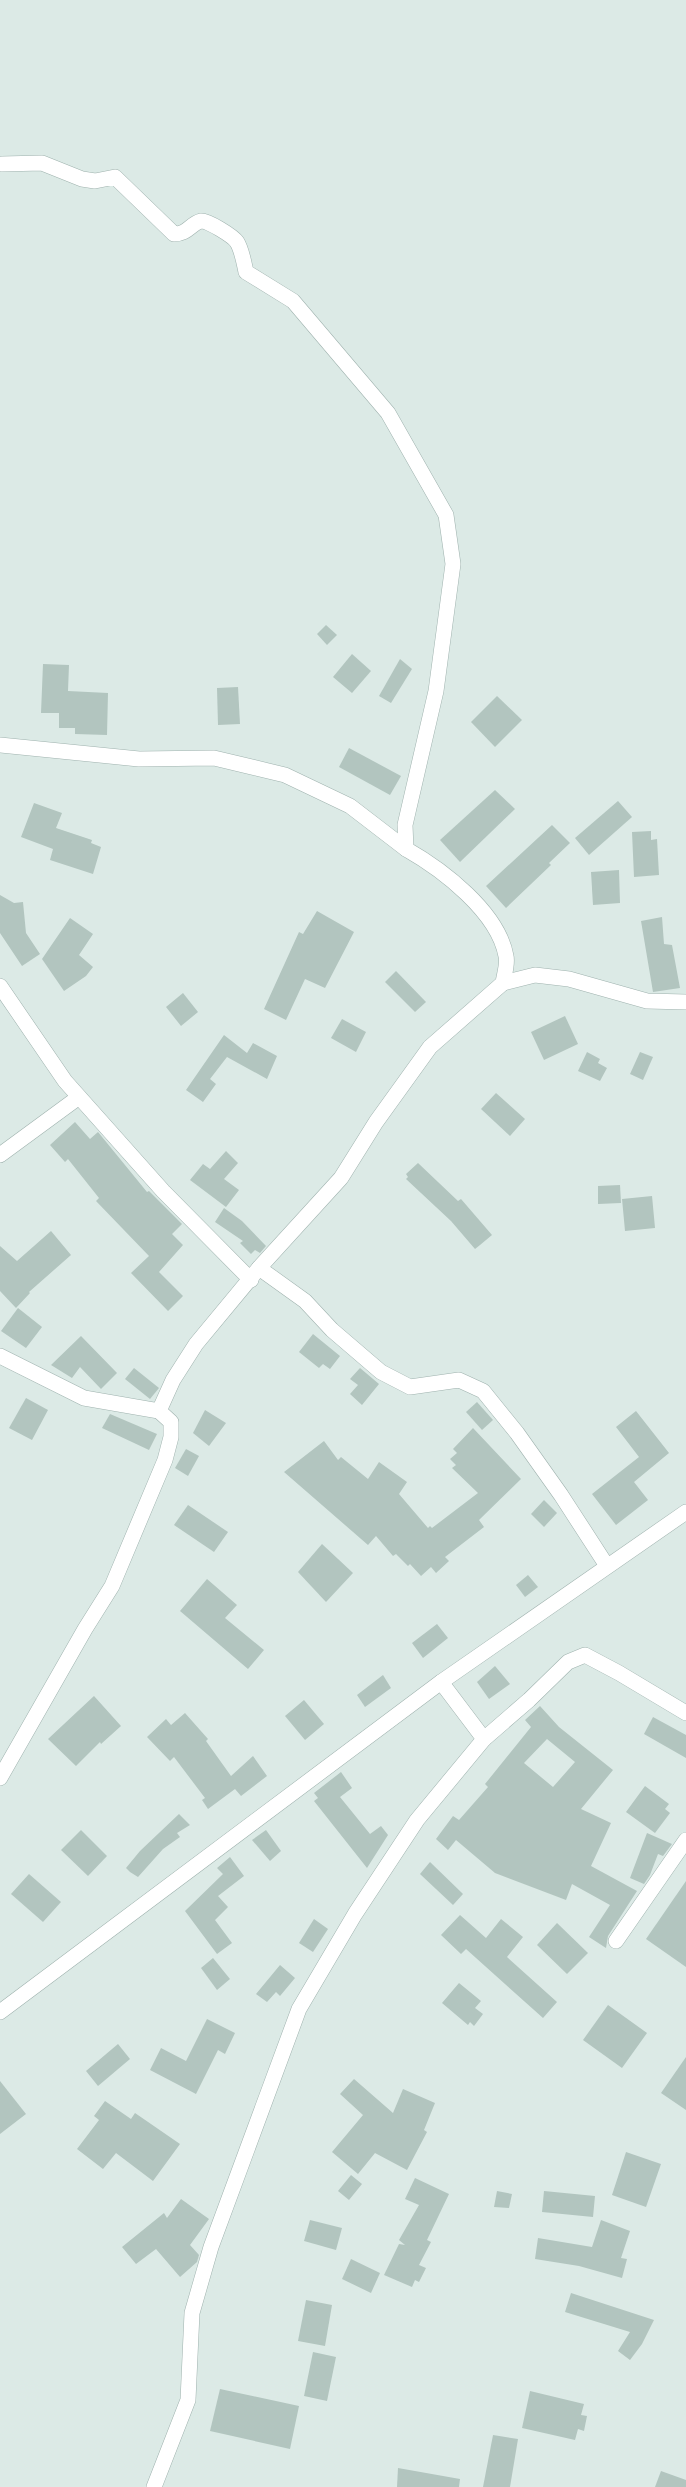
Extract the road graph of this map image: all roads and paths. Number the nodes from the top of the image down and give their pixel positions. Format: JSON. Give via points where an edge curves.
{"nodes":[{"id":1,"x":2,"y":164,"type":"dead end"},
{"id":2,"x":0,"y":745,"type":"edge"},
{"id":3,"x":406,"y":849,"type":"junction"},
{"id":4,"x":503,"y":983,"type":"junction"},
{"id":5,"x":0,"y":986,"type":"edge"},
{"id":6,"x":686,"y":1002,"type":"edge"},
{"id":7,"x":79,"y":1096,"type":"junction"},
{"id":8,"x":0,"y":1155,"type":"edge"},
{"id":9,"x":255,"y":1274,"type":"junction"},
{"id":10,"x":0,"y":1356,"type":"edge"},
{"id":11,"x":159,"y":1411,"type":"junction"},
{"id":12,"x":686,"y":1512,"type":"edge"},
{"id":13,"x":607,"y":1566,"type":"junction"},
{"id":14,"x":441,"y":1682,"type":"junction"},
{"id":15,"x":686,"y":1713,"type":"edge"},
{"id":16,"x":484,"y":1739,"type":"junction"},
{"id":17,"x":0,"y":1778,"type":"edge"},
{"id":18,"x":686,"y":1840,"type":"edge"},
{"id":19,"x":616,"y":1941,"type":"dead end"},
{"id":20,"x":0,"y":2012,"type":"edge"},
{"id":21,"x":154,"y":2487,"type":"edge"}],
"edges":[{"from":1,"to":3,"type":"street","via":[[42,163],[95,181],[115,177],[174,234],[181,234],[204,220],[212,224],[236,241],[246,272],[293,301],[388,413],[446,515],[453,564],[436,691],[405,825]]},
{"from":2,"to":3,"type":"street","via":[[139,759],[214,758],[285,775],[350,806]]},
{"from":3,"to":4,"type":"street","via":[[428,861],[478,904],[507,958]]},
{"from":4,"to":6,"type":"street","via":[[535,975],[569,979],[647,1001]]},
{"from":4,"to":9,"type":"street","via":[[430,1047],[376,1122],[341,1178]]},
{"from":5,"to":7,"type":"street","via":[[65,1081]]},
{"from":7,"to":8,"type":"street"},
{"from":7,"to":9,"type":"street","via":[[163,1191]]},
{"from":9,"to":11,"type":"street","via":[[196,1344],[173,1380]]},
{"from":9,"to":13,"type":"street","via":[[304,1301],[381,1372],[410,1386],[459,1380],[483,1391],[556,1487]]},
{"from":10,"to":11,"type":"street","via":[[84,1398]]},
{"from":11,"to":17,"type":"street","via":[[171,1422],[165,1460],[112,1586]]},
{"from":12,"to":13,"type":"street"},
{"from":13,"to":14,"type":"street"},
{"from":14,"to":16,"type":"street"},
{"from":14,"to":20,"type":"street"},
{"from":15,"to":16,"type":"street","via":[[585,1655],[568,1662]]},
{"from":16,"to":21,"type":"street","via":[[417,1820],[355,1914],[299,2009],[211,2247],[192,2314],[188,2400]]},
{"from":18,"to":19,"type":"street"}]}
